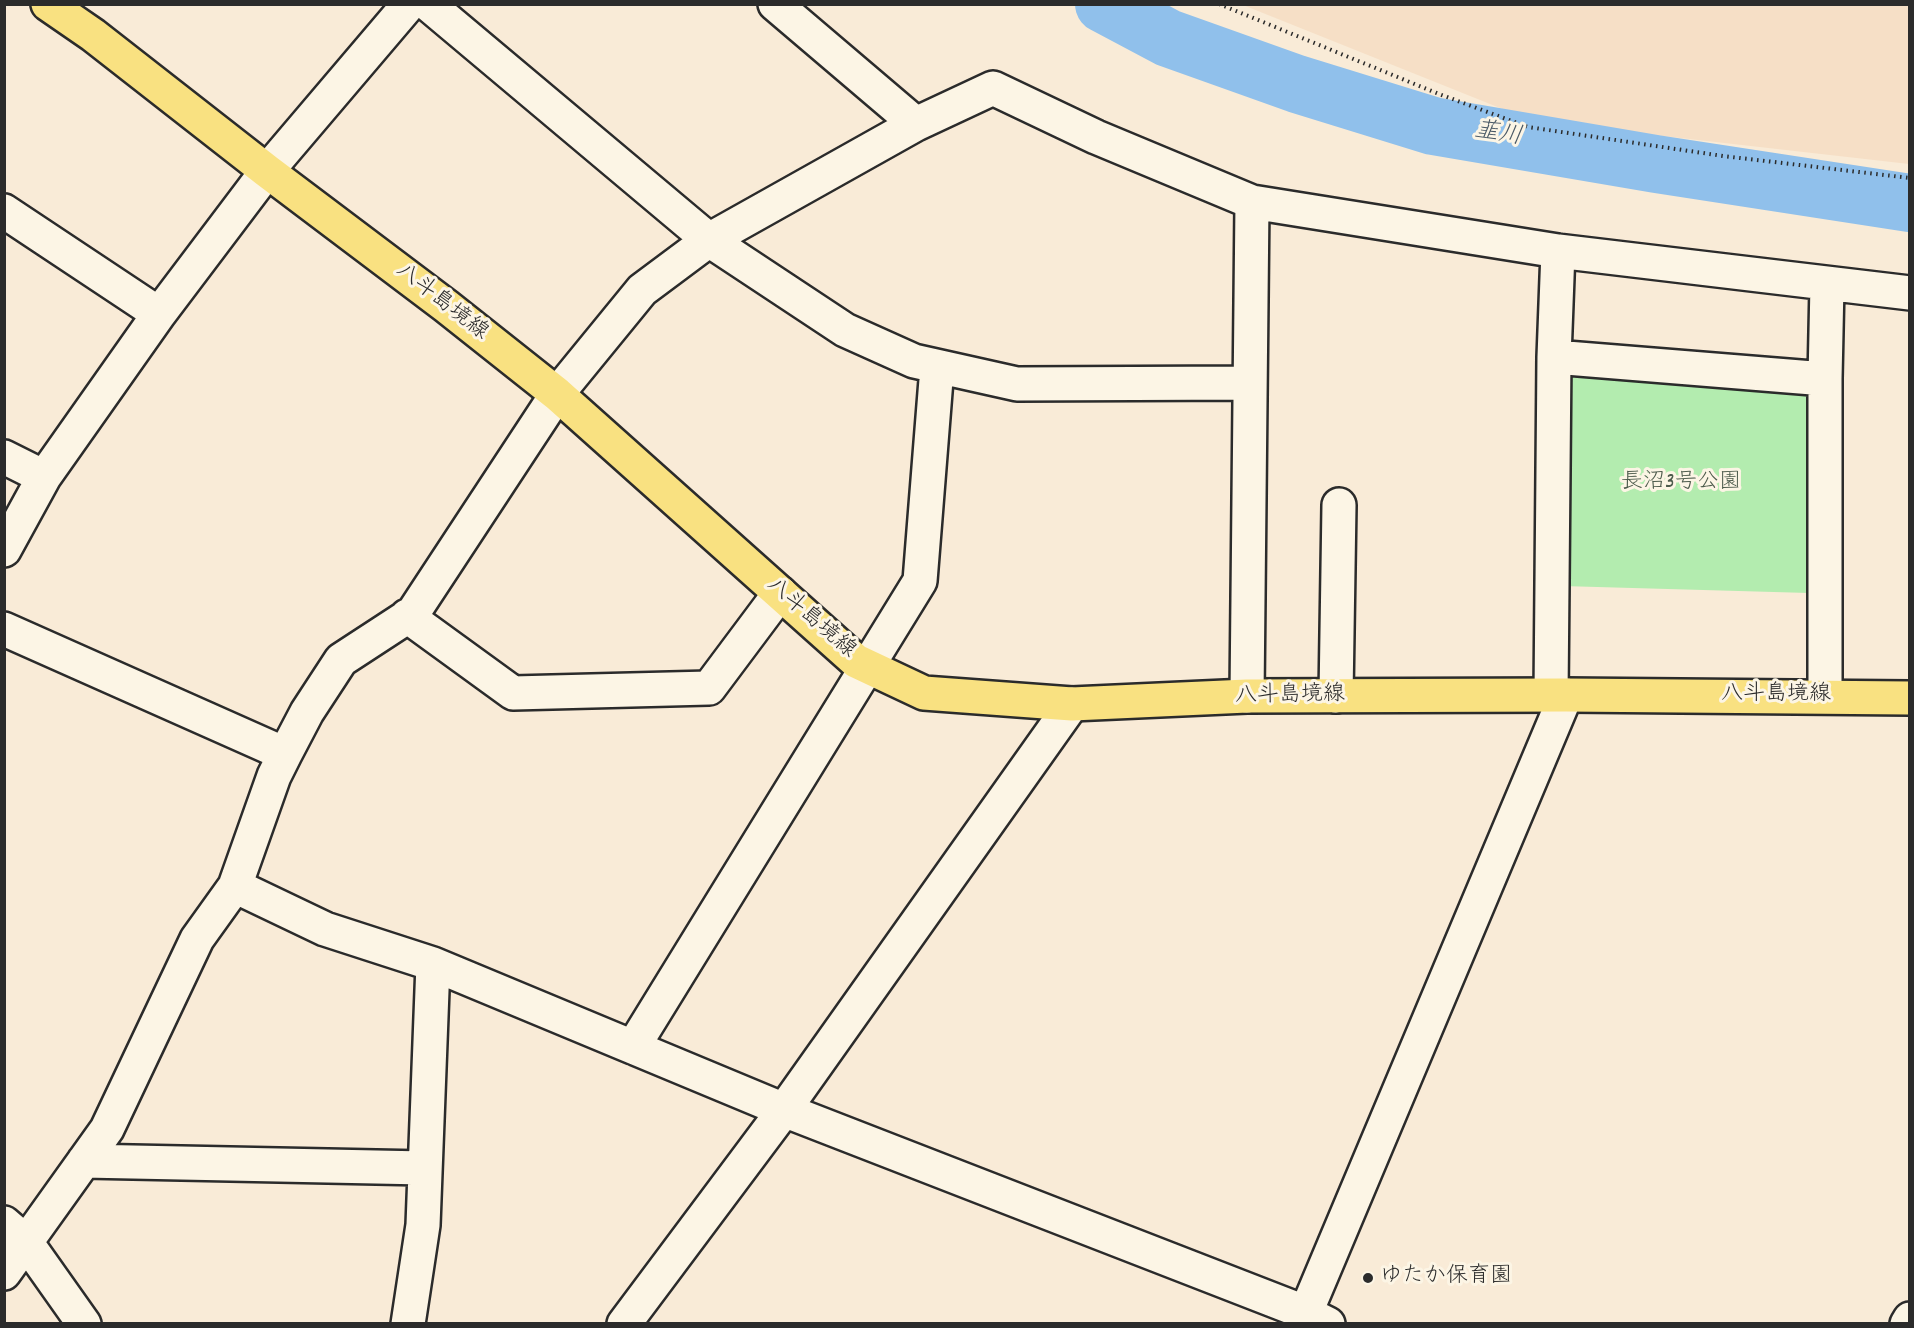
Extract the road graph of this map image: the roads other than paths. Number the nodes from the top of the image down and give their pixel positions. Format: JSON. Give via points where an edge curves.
{"nodes":[{"id":1,"x":48,"y":4,"type":"edge"},
{"id":2,"x":409,"y":4,"type":"edge"},
{"id":3,"x":428,"y":4,"type":"edge"},
{"id":4,"x":775,"y":4,"type":"edge"},
{"id":5,"x":916,"y":124,"type":"junction"},
{"id":6,"x":267,"y":171,"type":"junction"},
{"id":7,"x":1252,"y":202,"type":"junction"},
{"id":8,"x":4,"y":212,"type":"edge"},
{"id":9,"x":710,"y":240,"type":"junction"},
{"id":10,"x":1558,"y":251,"type":"junction"},
{"id":11,"x":1827,"y":284,"type":"junction"},
{"id":12,"x":1910,"y":293,"type":"edge"},
{"id":13,"x":159,"y":314,"type":"junction"},
{"id":14,"x":1554,"y":357,"type":"junction"},
{"id":15,"x":937,"y":367,"type":"junction"},
{"id":16,"x":1825,"y":379,"type":"junction"},
{"id":17,"x":1250,"y":383,"type":"junction"},
{"id":18,"x":556,"y":394,"type":"junction"},
{"id":19,"x":4,"y":458,"type":"edge"},
{"id":20,"x":44,"y":477,"type":"junction"},
{"id":21,"x":1339,"y":505,"type":"dead end"},
{"id":22,"x":4,"y":550,"type":"edge"},
{"id":23,"x":780,"y":593,"type":"junction"},
{"id":24,"x":407,"y":616,"type":"junction"},
{"id":25,"x":4,"y":629,"type":"edge"},
{"id":26,"x":869,"y":666,"type":"junction"},
{"id":27,"x":1559,"y":695,"type":"junction"},
{"id":28,"x":1247,"y":696,"type":"junction"},
{"id":29,"x":1336,"y":696,"type":"junction"},
{"id":30,"x":1825,"y":696,"type":"junction"},
{"id":31,"x":1910,"y":698,"type":"edge"},
{"id":32,"x":1072,"y":704,"type":"junction"},
{"id":33,"x":285,"y":754,"type":"junction"},
{"id":34,"x":235,"y":886,"type":"junction"},
{"id":35,"x":433,"y":964,"type":"junction"},
{"id":36,"x":633,"y":1047,"type":"junction"},
{"id":37,"x":784,"y":1110,"type":"junction"},
{"id":38,"x":84,"y":1161,"type":"junction"},
{"id":39,"x":425,"y":1168,"type":"junction"},
{"id":40,"x":15,"y":1232,"type":"edge"},
{"id":41,"x":4,"y":1273,"type":"edge"},
{"id":42,"x":1910,"y":1319,"type":"edge"},
{"id":43,"x":1311,"y":1320,"type":"edge"},
{"id":44,"x":84,"y":1323,"type":"edge"},
{"id":45,"x":408,"y":1323,"type":"edge"},
{"id":46,"x":624,"y":1323,"type":"edge"},
{"id":47,"x":1907,"y":1323,"type":"edge"}],
"edges":[{"from":1,"to":6,"type":"main road","name":"八斗島境線"},
{"from":2,"to":6,"type":"street"},
{"from":3,"to":9,"type":"street"},
{"from":4,"to":5,"type":"street"},
{"from":5,"to":7,"type":"street","via":[[993,88],[1096,137]]},
{"from":5,"to":9,"type":"street"},
{"from":6,"to":13,"type":"street"},
{"from":6,"to":18,"type":"main road","name":"八斗島境線"},
{"from":7,"to":10,"type":"street"},
{"from":7,"to":17,"type":"street"},
{"from":8,"to":13,"type":"street"},
{"from":9,"to":15,"type":"street","via":[[845,330],[914,361]]},
{"from":9,"to":18,"type":"street","via":[[642,290]]},
{"from":10,"to":11,"type":"street"},
{"from":10,"to":14,"type":"street"},
{"from":11,"to":12,"type":"street"},
{"from":11,"to":16,"type":"street"},
{"from":13,"to":20,"type":"street"},
{"from":14,"to":16,"type":"street"},
{"from":14,"to":27,"type":"street"},
{"from":15,"to":17,"type":"street","via":[[1017,384]]},
{"from":15,"to":26,"type":"street","via":[[920,581]]},
{"from":16,"to":30,"type":"street"},
{"from":17,"to":28,"type":"street"},
{"from":18,"to":23,"type":"main road","name":"八斗島境線"},
{"from":18,"to":24,"type":"street","via":[[413,613]]},
{"from":19,"to":20,"type":"street"},
{"from":20,"to":22,"type":"street"},
{"from":21,"to":29,"type":"street"},
{"from":23,"to":24,"type":"street","via":[[709,688],[513,693]]},
{"from":23,"to":26,"type":"main road","name":"八斗島境線","via":[[856,661]]},
{"from":24,"to":33,"type":"street","via":[[341,660]]},
{"from":25,"to":33,"type":"street"},
{"from":26,"to":32,"type":"main road","name":"八斗島境線","via":[[924,693]]},
{"from":26,"to":36,"type":"street"},
{"from":27,"to":29,"type":"main road","name":"八斗島境線"},
{"from":27,"to":30,"type":"main road","name":"八斗島境線"},
{"from":27,"to":43,"type":"street"},
{"from":28,"to":29,"type":"main road","name":"八斗島境線"},
{"from":28,"to":32,"type":"main road","name":"八斗島境線"},
{"from":30,"to":31,"type":"main road","name":"八斗島境線"},
{"from":32,"to":37,"type":"street"},
{"from":33,"to":34,"type":"street"},
{"from":34,"to":35,"type":"street","via":[[325,929]]},
{"from":34,"to":38,"type":"street","via":[[197,939],[107,1129]]},
{"from":35,"to":36,"type":"street"},
{"from":35,"to":39,"type":"street"},
{"from":36,"to":37,"type":"street"},
{"from":37,"to":43,"type":"street"},
{"from":37,"to":46,"type":"street"},
{"from":38,"to":39,"type":"street"},
{"from":38,"to":40,"type":"street"},
{"from":39,"to":45,"type":"street","via":[[423,1225]]},
{"from":40,"to":41,"type":"street"},
{"from":40,"to":44,"type":"street"},
{"from":42,"to":47,"type":"street"}]}
